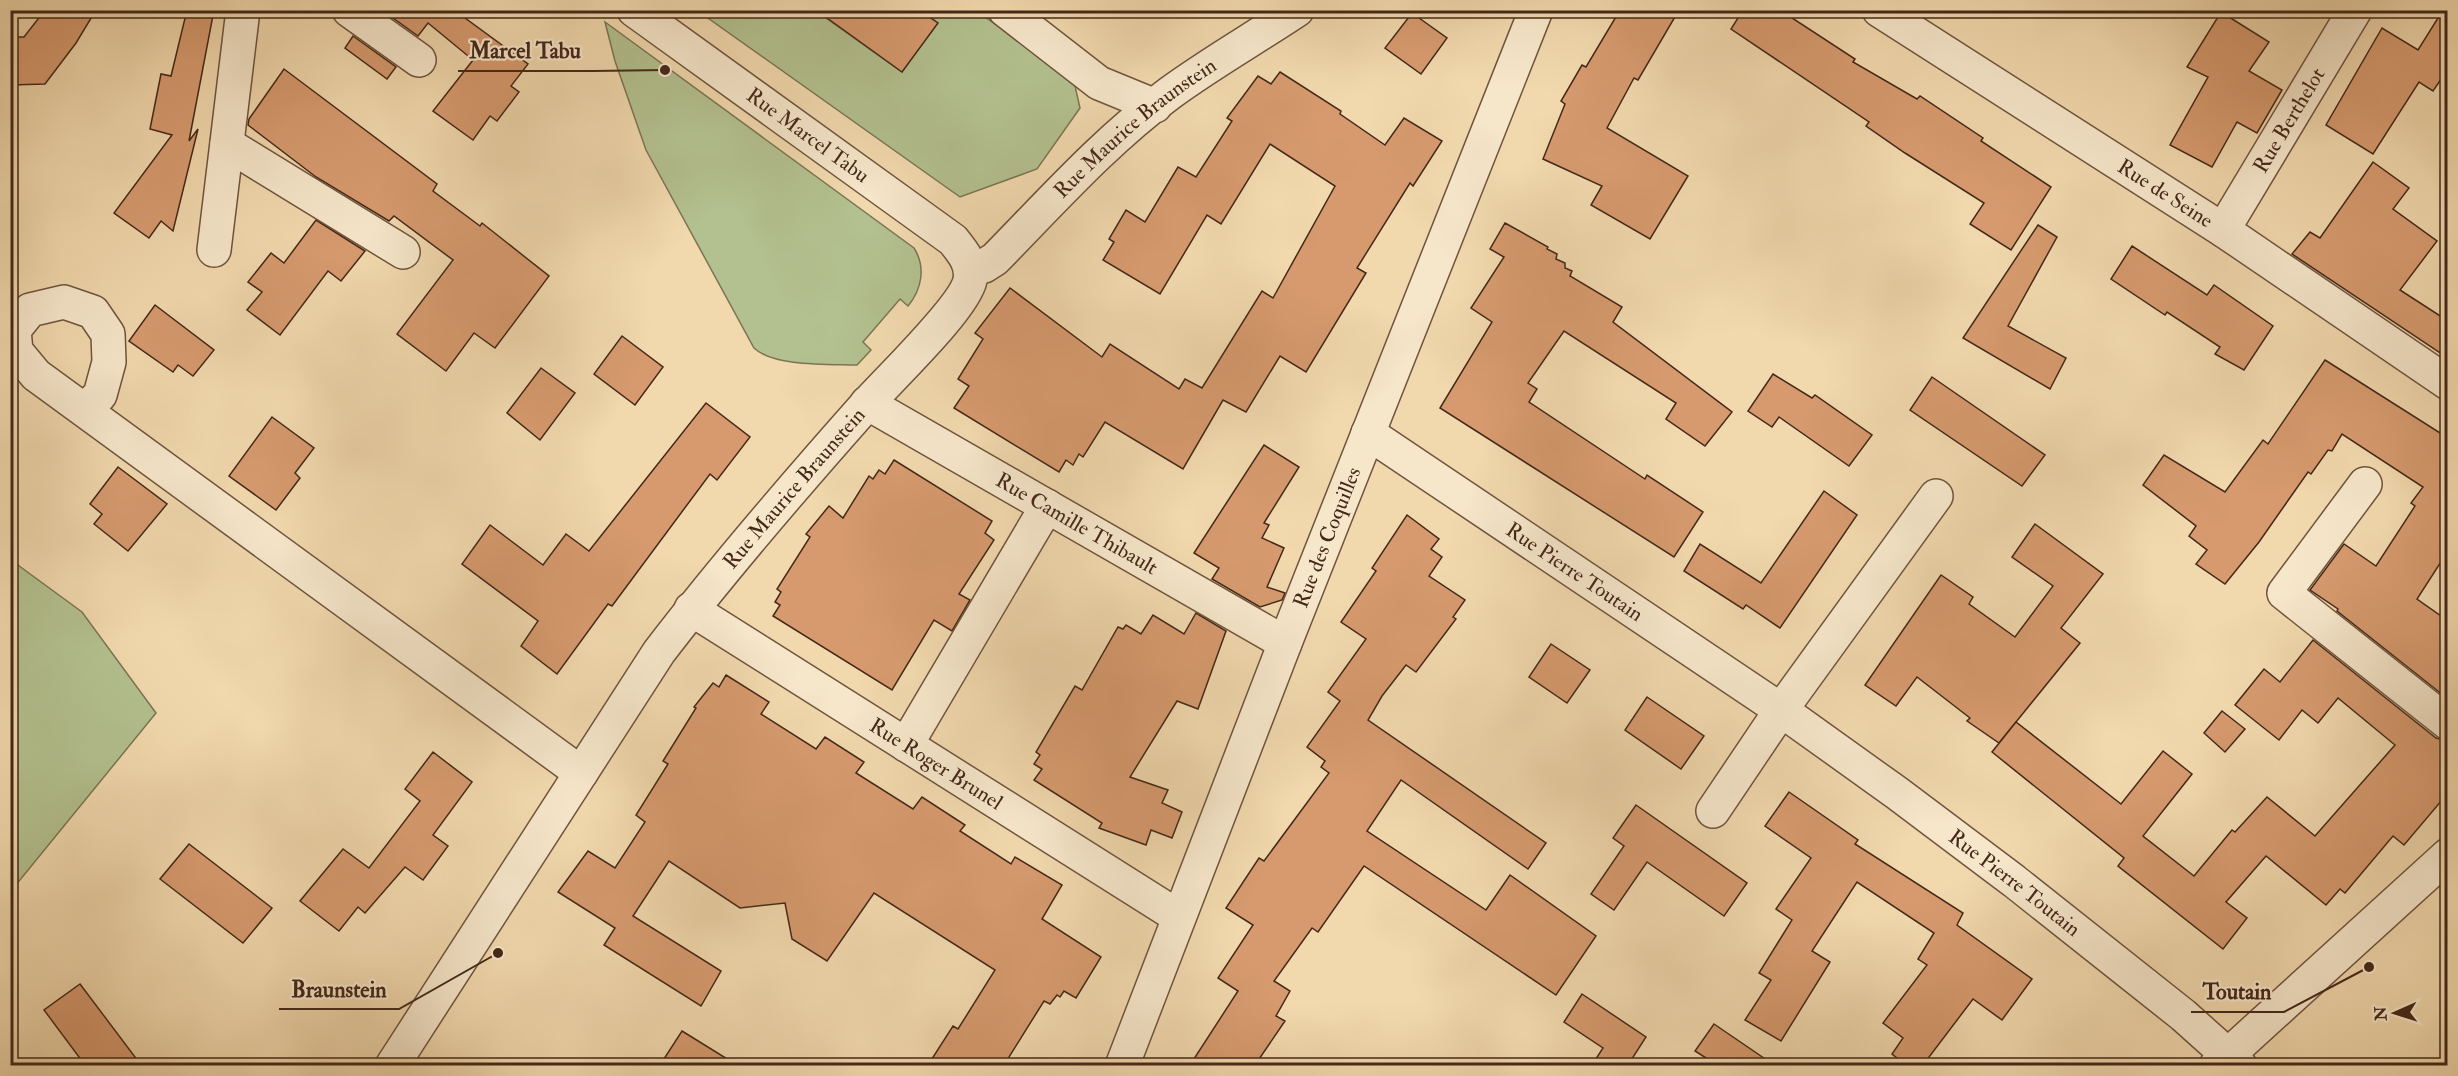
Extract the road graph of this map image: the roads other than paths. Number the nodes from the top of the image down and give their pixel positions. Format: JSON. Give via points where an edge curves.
{"nodes":[{"id":1,"x":243,"y":10,"type":"edge"},
{"id":2,"x":349,"y":10,"type":"edge"},
{"id":3,"x":634,"y":10,"type":"edge"},
{"id":4,"x":1005,"y":10,"type":"edge"},
{"id":5,"x":1297,"y":10,"type":"edge"},
{"id":6,"x":1536,"y":10,"type":"edge"},
{"id":7,"x":1879,"y":10,"type":"edge"},
{"id":8,"x":2355,"y":10,"type":"edge"},
{"id":9,"x":419,"y":60,"type":"dead end"},
{"id":10,"x":1155,"y":106,"type":"junction"},
{"id":11,"x":227,"y":144,"type":"junction"},
{"id":12,"x":2223,"y":230,"type":"junction"},
{"id":13,"x":214,"y":250,"type":"dead end"},
{"id":14,"x":403,"y":252,"type":"dead end"},
{"id":15,"x":971,"y":270,"type":"junction"},
{"id":16,"x":2448,"y":383,"type":"edge"},
{"id":17,"x":867,"y":403,"type":"junction"},
{"id":18,"x":84,"y":410,"type":"dead end"},
{"id":19,"x":1368,"y":433,"type":"junction"},
{"id":20,"x":2365,"y":484,"type":"dead end"},
{"id":21,"x":1936,"y":496,"type":"dead end"},
{"id":22,"x":1047,"y":506,"type":"junction"},
{"id":23,"x":691,"y":609,"type":"junction"},
{"id":24,"x":1285,"y":643,"type":"junction"},
{"id":25,"x":1781,"y":710,"type":"junction"},
{"id":26,"x":2448,"y":723,"type":"edge"},
{"id":27,"x":906,"y":745,"type":"junction"},
{"id":28,"x":581,"y":773,"type":"junction"},
{"id":29,"x":1713,"y":811,"type":"dead end"},
{"id":30,"x":2448,"y":855,"type":"edge"},
{"id":31,"x":1179,"y":917,"type":"junction"},
{"id":32,"x":2228,"y":1062,"type":"edge"},
{"id":33,"x":392,"y":1065,"type":"edge"},
{"id":34,"x":1122,"y":1065,"type":"edge"}],
"edges":[{"from":1,"to":11,"type":"street"},
{"from":2,"to":9,"type":"street"},
{"from":3,"to":15,"type":"street","name":"Rue Marcel Tabu","via":[[953,240]]},
{"from":4,"to":10,"type":"street","via":[[1099,83]]},
{"from":5,"to":10,"type":"street","name":"Rue Maurice Braunstein"},
{"from":6,"to":19,"type":"street","name":"Rue des Coquilles"},
{"from":7,"to":12,"type":"street","name":"Rue de Seine"},
{"from":8,"to":12,"type":"street","name":"Rue Berthelot"},
{"from":10,"to":15,"type":"street","name":"Rue Maurice Braunstein","via":[[1049,201],[995,259]]},
{"from":11,"to":13,"type":"street"},
{"from":11,"to":14,"type":"street"},
{"from":12,"to":16,"type":"street","name":"Rue de Seine"},
{"from":15,"to":17,"type":"street","name":"Rue Maurice Braunstein","via":[[970,281],[957,304]]},
{"from":17,"to":22,"type":"street","name":"Rue Camille Thibault"},
{"from":17,"to":23,"type":"street","name":"Rue Maurice Braunstein"},
{"from":18,"to":28,"type":"street"},
{"from":19,"to":24,"type":"street","name":"Rue des Coquilles"},
{"from":19,"to":25,"type":"street","name":"Rue Pierre Toutain"},
{"from":20,"to":26,"type":"street","via":[[2284,592]]},
{"from":21,"to":25,"type":"street"},
{"from":22,"to":24,"type":"street","name":"Rue Camille Thibault"},
{"from":22,"to":27,"type":"street"},
{"from":23,"to":27,"type":"street","name":"Rue Roger Brunel"},
{"from":23,"to":28,"type":"street","name":"Rue Maurice Braunstein"},
{"from":24,"to":31,"type":"street","name":"Rue des Coquilles"},
{"from":25,"to":29,"type":"street"},
{"from":25,"to":32,"type":"street","name":"Rue Pierre Toutain","via":[[2014,881],[2183,1015]]},
{"from":27,"to":31,"type":"street","name":"Rue Roger Brunel"},
{"from":28,"to":33,"type":"street","name":"Rue Maurice Braunstein"},
{"from":30,"to":32,"type":"street"},
{"from":31,"to":34,"type":"street","name":"Rue des Coquilles"}]}
